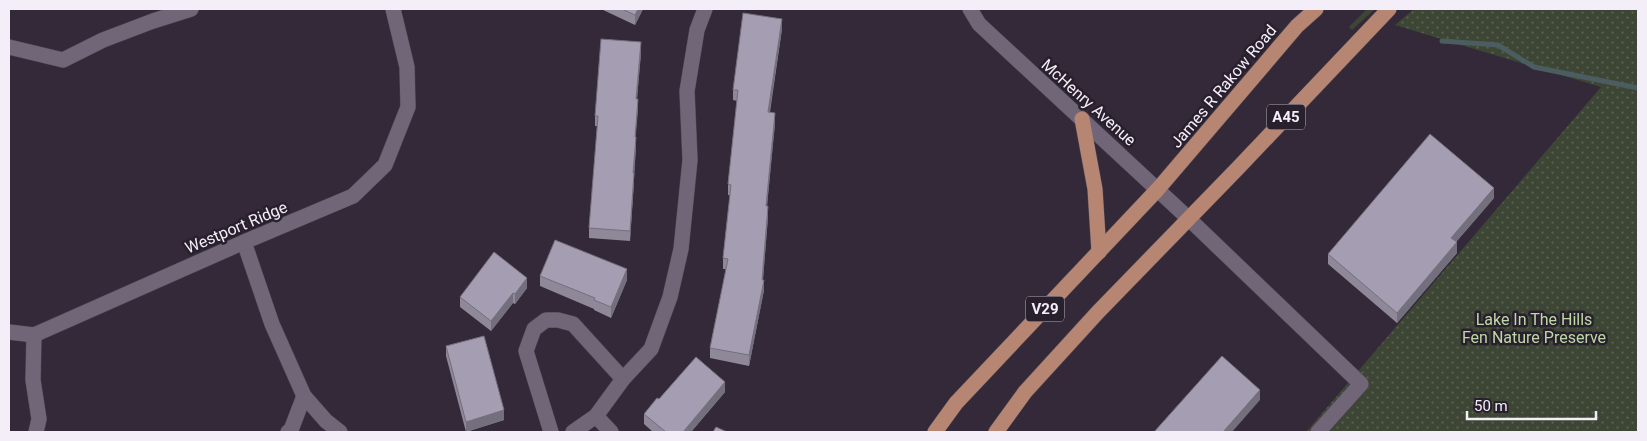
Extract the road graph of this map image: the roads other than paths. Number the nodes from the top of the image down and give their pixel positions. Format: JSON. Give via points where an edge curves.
{"nodes":[{"id":1,"x":191,"y":9,"type":"edge"},
{"id":2,"x":393,"y":9,"type":"edge"},
{"id":3,"x":705,"y":9,"type":"edge"},
{"id":4,"x":970,"y":9,"type":"edge"},
{"id":5,"x":1316,"y":9,"type":"edge"},
{"id":6,"x":1389,"y":9,"type":"edge"},
{"id":7,"x":9,"y":47,"type":"edge"},
{"id":8,"x":1082,"y":119,"type":"junction"},
{"id":9,"x":1158,"y":190,"type":"junction"},
{"id":10,"x":1188,"y":218,"type":"junction"},
{"id":11,"x":244,"y":242,"type":"junction"},
{"id":12,"x":1099,"y":252,"type":"junction"},
{"id":13,"x":9,"y":332,"type":"edge"},
{"id":14,"x":34,"y":336,"type":"junction"},
{"id":15,"x":623,"y":379,"type":"junction"},
{"id":16,"x":304,"y":396,"type":"junction"},
{"id":17,"x":596,"y":416,"type":"junction"},
{"id":18,"x":36,"y":432,"type":"edge"},
{"id":19,"x":288,"y":432,"type":"edge"},
{"id":20,"x":340,"y":432,"type":"edge"},
{"id":21,"x":551,"y":432,"type":"edge"},
{"id":22,"x":572,"y":432,"type":"edge"},
{"id":23,"x":611,"y":432,"type":"edge"},
{"id":24,"x":935,"y":432,"type":"edge"},
{"id":25,"x":996,"y":432,"type":"edge"},
{"id":26,"x":1318,"y":432,"type":"edge"}],
"edges":[{"from":1,"to":7,"type":"street","via":[[153,20],[63,60]]},
{"from":2,"to":11,"type":"street","name":"Westport Ridge","via":[[407,67],[408,107],[385,165],[353,196]]},
{"from":3,"to":15,"type":"street","via":[[697,30],[687,91],[690,160],[670,297],[651,349]]},
{"from":4,"to":8,"type":"street","name":"McHenry Avenue","via":[[979,24]]},
{"from":5,"to":9,"type":"main road","name":"James R Rakow Road","via":[[1297,26]]},
{"from":6,"to":10,"type":"main road","number":"A45"},
{"from":8,"to":9,"type":"street","name":"McHenry Avenue"},
{"from":8,"to":12,"type":"main road","via":[[1094,189]]},
{"from":9,"to":10,"type":"street","name":"McHenry Avenue"},
{"from":9,"to":12,"type":"main road","number":"V29"},
{"from":10,"to":25,"type":"main road","number":"V29","via":[[1085,326],[1026,392]]},
{"from":10,"to":26,"type":"street","name":"McHenry Avenue","via":[[1361,384]]},
{"from":11,"to":14,"type":"street","name":"Westport Ridge"},
{"from":11,"to":16,"type":"street","via":[[272,324]]},
{"from":12,"to":24,"type":"main road","number":"V29","via":[[956,403]]},
{"from":13,"to":14,"type":"street"},
{"from":14,"to":18,"type":"street","via":[[33,380],[39,419]]},
{"from":15,"to":17,"type":"street"},
{"from":15,"to":21,"type":"street","via":[[573,324],[546,320],[534,329],[526,351]]},
{"from":16,"to":19,"type":"street"},
{"from":16,"to":20,"type":"street"},
{"from":17,"to":22,"type":"street"},
{"from":17,"to":23,"type":"street"}]}
